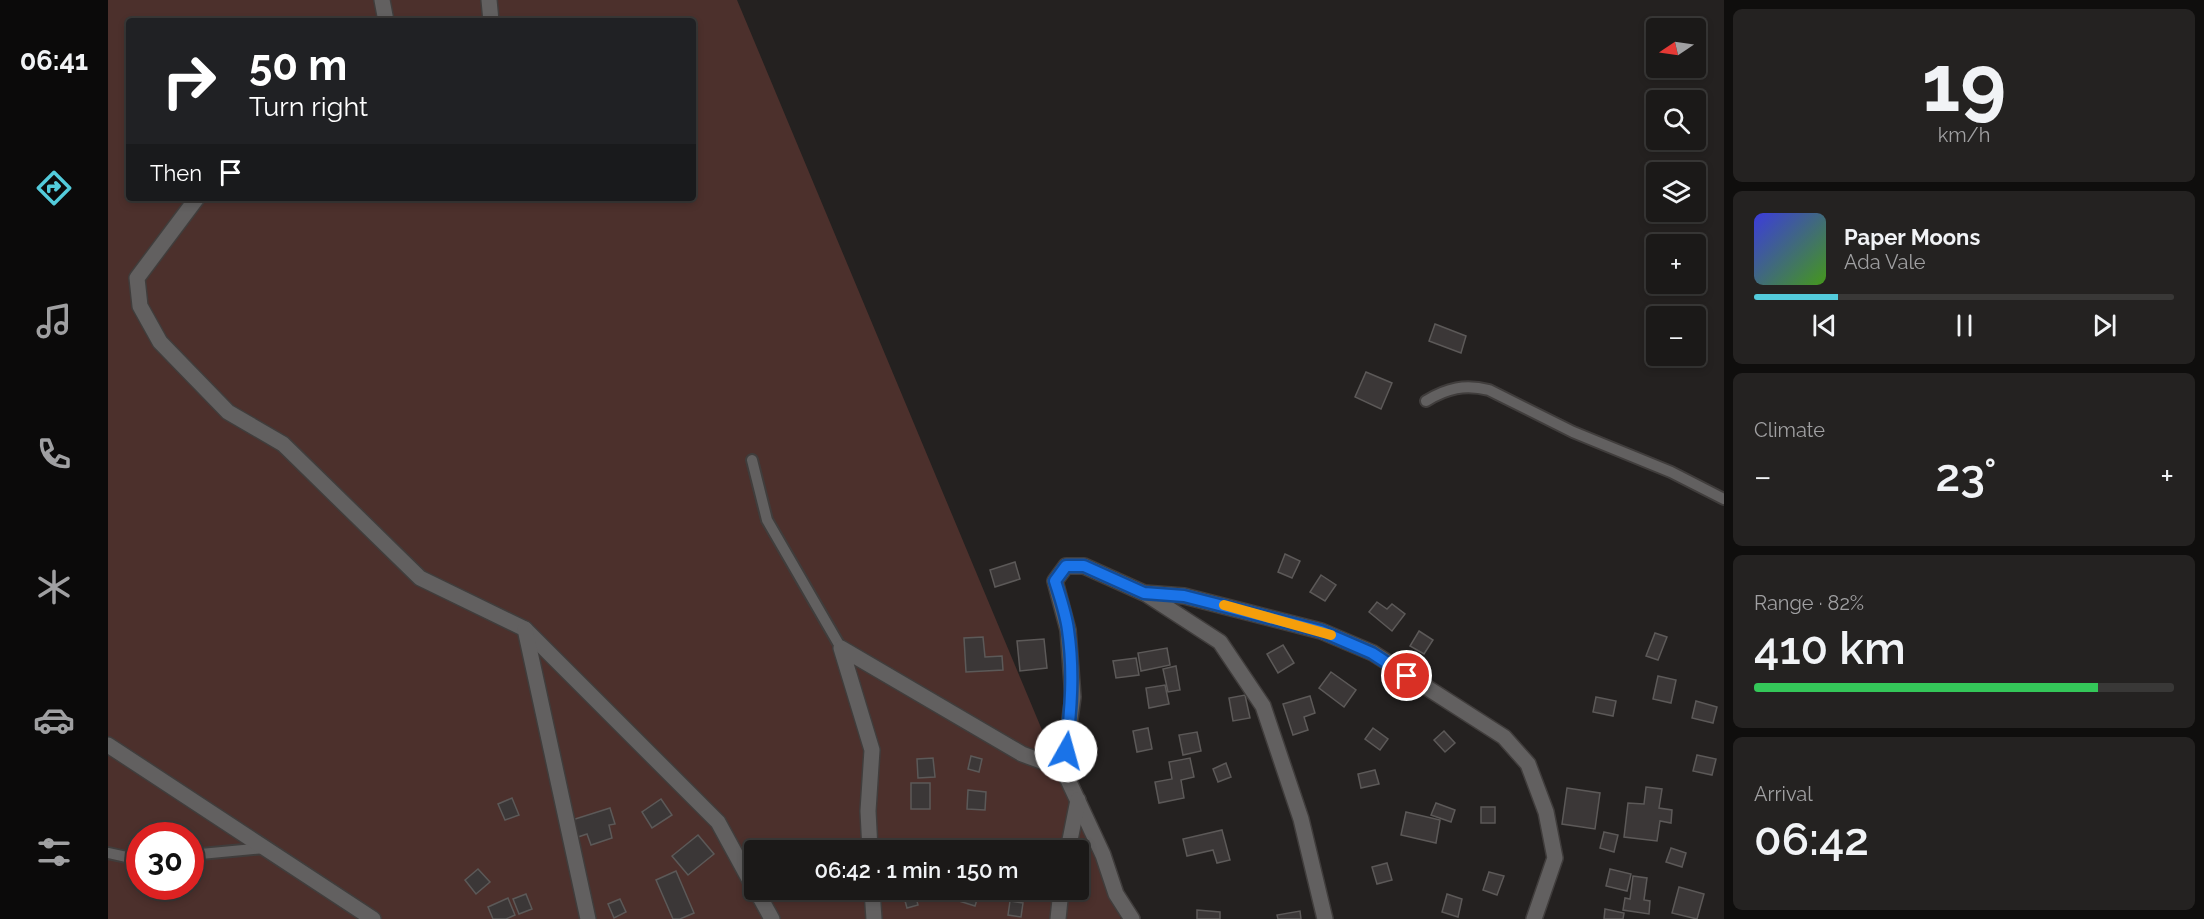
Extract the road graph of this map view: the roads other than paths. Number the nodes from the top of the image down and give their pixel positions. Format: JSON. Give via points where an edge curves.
{"nodes":[{"id":1,"x":382,"y":0,"type":"edge"},
{"id":2,"x":489,"y":0,"type":"edge"},
{"id":3,"x":385,"y":18,"type":"edge"},
{"id":4,"x":490,"y":18,"type":"edge"},
{"id":5,"x":196,"y":201,"type":"edge"},
{"id":6,"x":1426,"y":401,"type":"dead end"},
{"id":7,"x":752,"y":460,"type":"dead end"},
{"id":8,"x":1724,"y":499,"type":"edge"},
{"id":9,"x":1144,"y":593,"type":"junction"},
{"id":10,"x":525,"y":629,"type":"junction"},
{"id":11,"x":841,"y":648,"type":"junction"},
{"id":12,"x":108,"y":745,"type":"edge"},
{"id":13,"x":1063,"y":768,"type":"junction"},
{"id":14,"x":1078,"y":800,"type":"junction"},
{"id":15,"x":869,"y":840,"type":"edge"},
{"id":16,"x":1070,"y":840,"type":"edge"},
{"id":17,"x":266,"y":848,"type":"junction"},
{"id":18,"x":108,"y":853,"type":"edge"},
{"id":19,"x":204,"y":854,"type":"edge"},
{"id":20,"x":126,"y":857,"type":"edge"},
{"id":21,"x":744,"y":869,"type":"edge"},
{"id":22,"x":761,"y":900,"type":"edge"},
{"id":23,"x":873,"y":900,"type":"edge"},
{"id":24,"x":1060,"y":900,"type":"edge"},
{"id":25,"x":373,"y":919,"type":"edge"},
{"id":26,"x":588,"y":919,"type":"edge"},
{"id":27,"x":772,"y":919,"type":"edge"},
{"id":28,"x":874,"y":919,"type":"edge"},
{"id":29,"x":1058,"y":919,"type":"edge"},
{"id":30,"x":1132,"y":919,"type":"edge"},
{"id":31,"x":1325,"y":919,"type":"edge"},
{"id":32,"x":1534,"y":919,"type":"edge"}],
"edges":[{"from":1,"to":3,"type":"street"},
{"from":2,"to":4,"type":"street"},
{"from":5,"to":10,"type":"street","via":[[137,278],[140,306],[160,342],[228,412],[283,444],[420,578]]},
{"from":6,"to":8,"type":"lane","via":[[1457,387],[1489,390]]},
{"from":7,"to":11,"type":"lane","via":[[767,520]]},
{"from":9,"to":13,"type":"street","via":[[1084,566],[1066,566],[1055,581],[1068,630],[1072,697]]},
{"from":9,"to":31,"type":"street","via":[[1220,642],[1263,706],[1301,819]]},
{"from":9,"to":32,"type":"street","via":[[1184,596],[1321,631],[1372,653],[1504,737],[1528,764],[1546,812],[1555,858]]},
{"from":10,"to":21,"type":"street","via":[[718,822]]},
{"from":10,"to":26,"type":"street"},
{"from":11,"to":13,"type":"street","via":[[1022,754]]},
{"from":11,"to":15,"type":"street","via":[[872,750]]},
{"from":12,"to":17,"type":"street"},
{"from":13,"to":14,"type":"street"},
{"from":14,"to":16,"type":"street"},
{"from":14,"to":30,"type":"street","via":[[1116,894]]},
{"from":17,"to":19,"type":"lane"},
{"from":17,"to":25,"type":"street"},
{"from":18,"to":20,"type":"lane"},
{"from":22,"to":27,"type":"street"},
{"from":23,"to":28,"type":"street"},
{"from":24,"to":29,"type":"street"}]}
